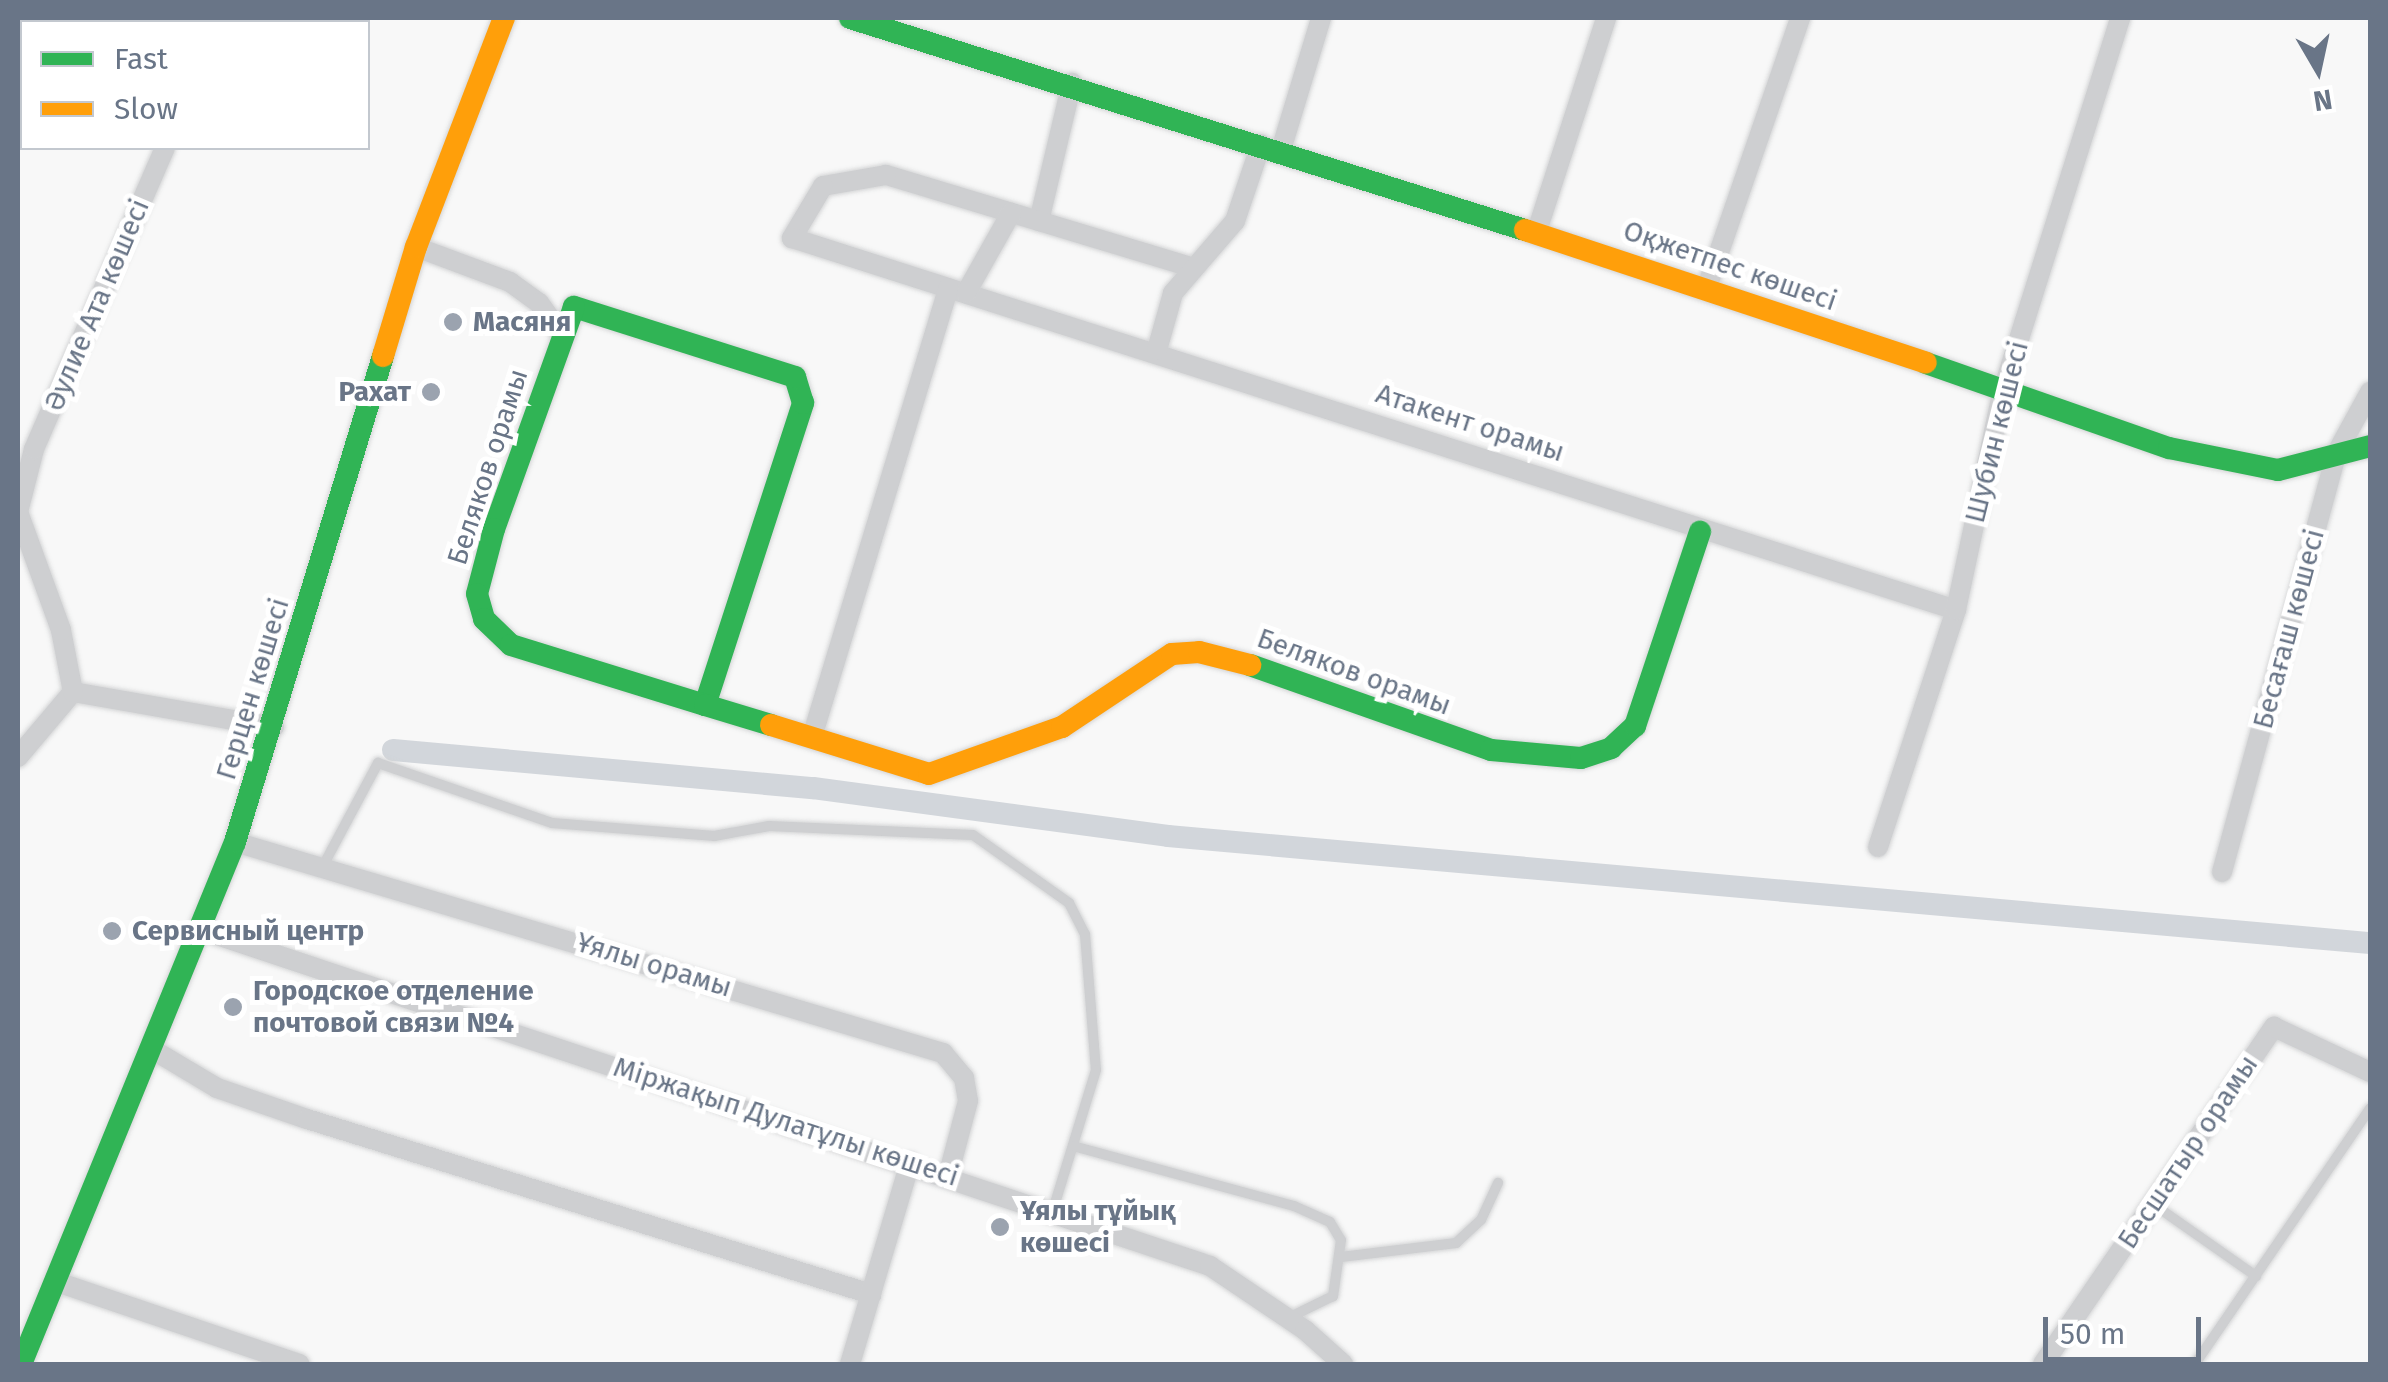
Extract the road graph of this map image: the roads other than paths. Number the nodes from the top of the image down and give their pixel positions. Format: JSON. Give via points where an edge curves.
{"nodes":[{"id":1,"x":504,"y":18,"type":"edge"},
{"id":2,"x":1322,"y":18,"type":"edge"},
{"id":3,"x":1606,"y":18,"type":"edge"},
{"id":4,"x":1800,"y":18,"type":"edge"},
{"id":5,"x":2120,"y":18,"type":"edge"},
{"id":6,"x":861,"y":19,"type":"edge"},
{"id":7,"x":1072,"y":84,"type":"junction"},
{"id":8,"x":1271,"y":147,"type":"junction"},
{"id":9,"x":164,"y":150,"type":"edge"},
{"id":10,"x":1011,"y":213,"type":"junction"},
{"id":11,"x":1039,"y":221,"type":"junction"},
{"id":12,"x":1536,"y":234,"type":"junction"},
{"id":13,"x":416,"y":247,"type":"junction"},
{"id":14,"x":1191,"y":267,"type":"junction"},
{"id":15,"x":1707,"y":287,"type":"junction"},
{"id":16,"x":957,"y":290,"type":"junction"},
{"id":17,"x":560,"y":332,"type":"junction"},
{"id":18,"x":1157,"y":350,"type":"junction"},
{"id":19,"x":2002,"y":392,"type":"junction"},
{"id":20,"x":2370,"y":392,"type":"edge"},
{"id":21,"x":2370,"y":446,"type":"edge"},
{"id":22,"x":2336,"y":454,"type":"junction"},
{"id":23,"x":1700,"y":532,"type":"junction"},
{"id":24,"x":1956,"y":610,"type":"junction"},
{"id":25,"x":73,"y":692,"type":"junction"},
{"id":26,"x":705,"y":705,"type":"junction"},
{"id":27,"x":274,"y":727,"type":"junction"},
{"id":28,"x":812,"y":737,"type":"junction"},
{"id":29,"x":18,"y":757,"type":"edge"},
{"id":30,"x":235,"y":842,"type":"junction"},
{"id":31,"x":1878,"y":847,"type":"dead end"},
{"id":32,"x":324,"y":864,"type":"junction"},
{"id":33,"x":2222,"y":872,"type":"dead end"},
{"id":34,"x":202,"y":930,"type":"junction"},
{"id":35,"x":155,"y":1052,"type":"junction"},
{"id":36,"x":2370,"y":1072,"type":"edge"},
{"id":37,"x":2370,"y":1108,"type":"edge"},
{"id":38,"x":1072,"y":1146,"type":"junction"},
{"id":39,"x":910,"y":1163,"type":"junction"},
{"id":40,"x":948,"y":1176,"type":"junction"},
{"id":41,"x":1498,"y":1183,"type":"dead end"},
{"id":42,"x":2153,"y":1204,"type":"junction"},
{"id":43,"x":1053,"y":1210,"type":"junction"},
{"id":44,"x":1341,"y":1256,"type":"junction"},
{"id":45,"x":2256,"y":1276,"type":"junction"},
{"id":46,"x":57,"y":1282,"type":"junction"},
{"id":47,"x":871,"y":1294,"type":"junction"},
{"id":48,"x":1288,"y":1318,"type":"junction"},
{"id":49,"x":21,"y":1364,"type":"edge"},
{"id":50,"x":299,"y":1364,"type":"edge"},
{"id":51,"x":850,"y":1364,"type":"edge"},
{"id":52,"x":1343,"y":1364,"type":"edge"},
{"id":53,"x":2044,"y":1364,"type":"edge"},
{"id":54,"x":2194,"y":1364,"type":"edge"}],
"edges":[{"from":1,"to":13,"type":"street","name":"Герцен көшесі"},
{"from":2,"to":8,"type":"street"},
{"from":3,"to":12,"type":"street"},
{"from":4,"to":15,"type":"street"},
{"from":5,"to":19,"type":"street","name":"Шубин көшесі"},
{"from":6,"to":7,"type":"street","name":"Оқжетпес көшесі"},
{"from":7,"to":8,"type":"street","name":"Оқжетпес көшесі"},
{"from":7,"to":11,"type":"street"},
{"from":8,"to":12,"type":"street","name":"Оқжетпес көшесі"},
{"from":8,"to":14,"type":"street","via":[[1234,220]]},
{"from":9,"to":25,"type":"street","name":"Әулие Ата көшесі","via":[[34,449],[18,512],[61,630]]},
{"from":10,"to":11,"type":"street"},
{"from":10,"to":16,"type":"street"},
{"from":10,"to":16,"type":"street","name":"Атакент орамы","via":[[886,175],[847,179],[822,186],[792,238]]},
{"from":11,"to":14,"type":"street"},
{"from":12,"to":15,"type":"street","name":"Оқжетпес көшесі"},
{"from":13,"to":17,"type":"street","via":[[510,282]]},
{"from":13,"to":27,"type":"street","name":"Герцен көшесі"},
{"from":14,"to":18,"type":"street","via":[[1173,293]]},
{"from":15,"to":19,"type":"street","name":"Оқжетпес көшесі"},
{"from":16,"to":18,"type":"street","name":"Атакент орамы"},
{"from":16,"to":28,"type":"street"},
{"from":17,"to":26,"type":"street","name":"Беляков орамы","via":[[494,529],[478,603],[511,645]]},
{"from":17,"to":26,"type":"street","via":[[574,307],[795,377],[803,403]]},
{"from":18,"to":23,"type":"street","name":"Атакент орамы"},
{"from":19,"to":22,"type":"street","name":"Оқжетпес көшесі","via":[[2169,448],[2256,468],[2278,470]]},
{"from":19,"to":24,"type":"street","name":"Шубин көшесі"},
{"from":20,"to":22,"type":"street","name":"Бесағаш көшесі"},
{"from":21,"to":22,"type":"street","name":"Оқжетпес көшесі"},
{"from":22,"to":33,"type":"street","name":"Бесағаш көшесі"},
{"from":23,"to":24,"type":"street","name":"Атакент орамы"},
{"from":23,"to":28,"type":"street","name":"Беляков орамы","via":[[1635,726],[1612,748],[1581,758],[1491,750],[1299,678],[1200,652],[1172,654],[1062,728],[964,767],[929,774]]},
{"from":24,"to":31,"type":"street","name":"Шубин көшесі"},
{"from":25,"to":27,"type":"street"},
{"from":25,"to":29,"type":"street"},
{"from":26,"to":28,"type":"street","name":"Беляков орамы"},
{"from":27,"to":30,"type":"street","name":"Герцен көшесі"},
{"from":30,"to":32,"type":"street","name":"Ұялы орамы"},
{"from":30,"to":34,"type":"street","name":"Герцен көшесі"},
{"from":32,"to":38,"type":"lane","via":[[378,763],[552,823],[714,836],[768,826],[973,835],[1081,916],[1096,1070]]},
{"from":32,"to":40,"type":"street","name":"Ұялы орамы","via":[[943,1053],[964,1078],[968,1101]]},
{"from":34,"to":35,"type":"street","name":"Герцен көшесі"},
{"from":34,"to":39,"type":"street","name":"Міржақып Дулатұлы көшесі"},
{"from":35,"to":46,"type":"street","name":"Герцен көшесі"},
{"from":35,"to":47,"type":"street","via":[[217,1088],[306,1119]]},
{"from":36,"to":42,"type":"street","name":"Бесшатыр орамы","via":[[2274,1027]]},
{"from":37,"to":45,"type":"lane"},
{"from":38,"to":43,"type":"lane"},
{"from":38,"to":44,"type":"lane","via":[[1315,1213],[1341,1240]]},
{"from":39,"to":40,"type":"street","name":"Міржақып Дулатұлы көшесі"},
{"from":39,"to":47,"type":"street"},
{"from":40,"to":43,"type":"street","name":"Міржақып Дулатұлы көшесі"},
{"from":41,"to":44,"type":"lane","via":[[1481,1220],[1456,1244]]},
{"from":42,"to":45,"type":"lane"},
{"from":42,"to":53,"type":"street","name":"Бесшатыр орамы"},
{"from":43,"to":48,"type":"street","name":"Міржақып Дулатұлы көшесі","via":[[1210,1266]]},
{"from":44,"to":48,"type":"lane","via":[[1333,1296]]},
{"from":45,"to":54,"type":"lane"},
{"from":46,"to":49,"type":"street","name":"Герцен көшесі"},
{"from":46,"to":50,"type":"street"},
{"from":47,"to":51,"type":"street"},
{"from":48,"to":52,"type":"street","name":"Міржақып Дулатұлы көшесі"}]}
